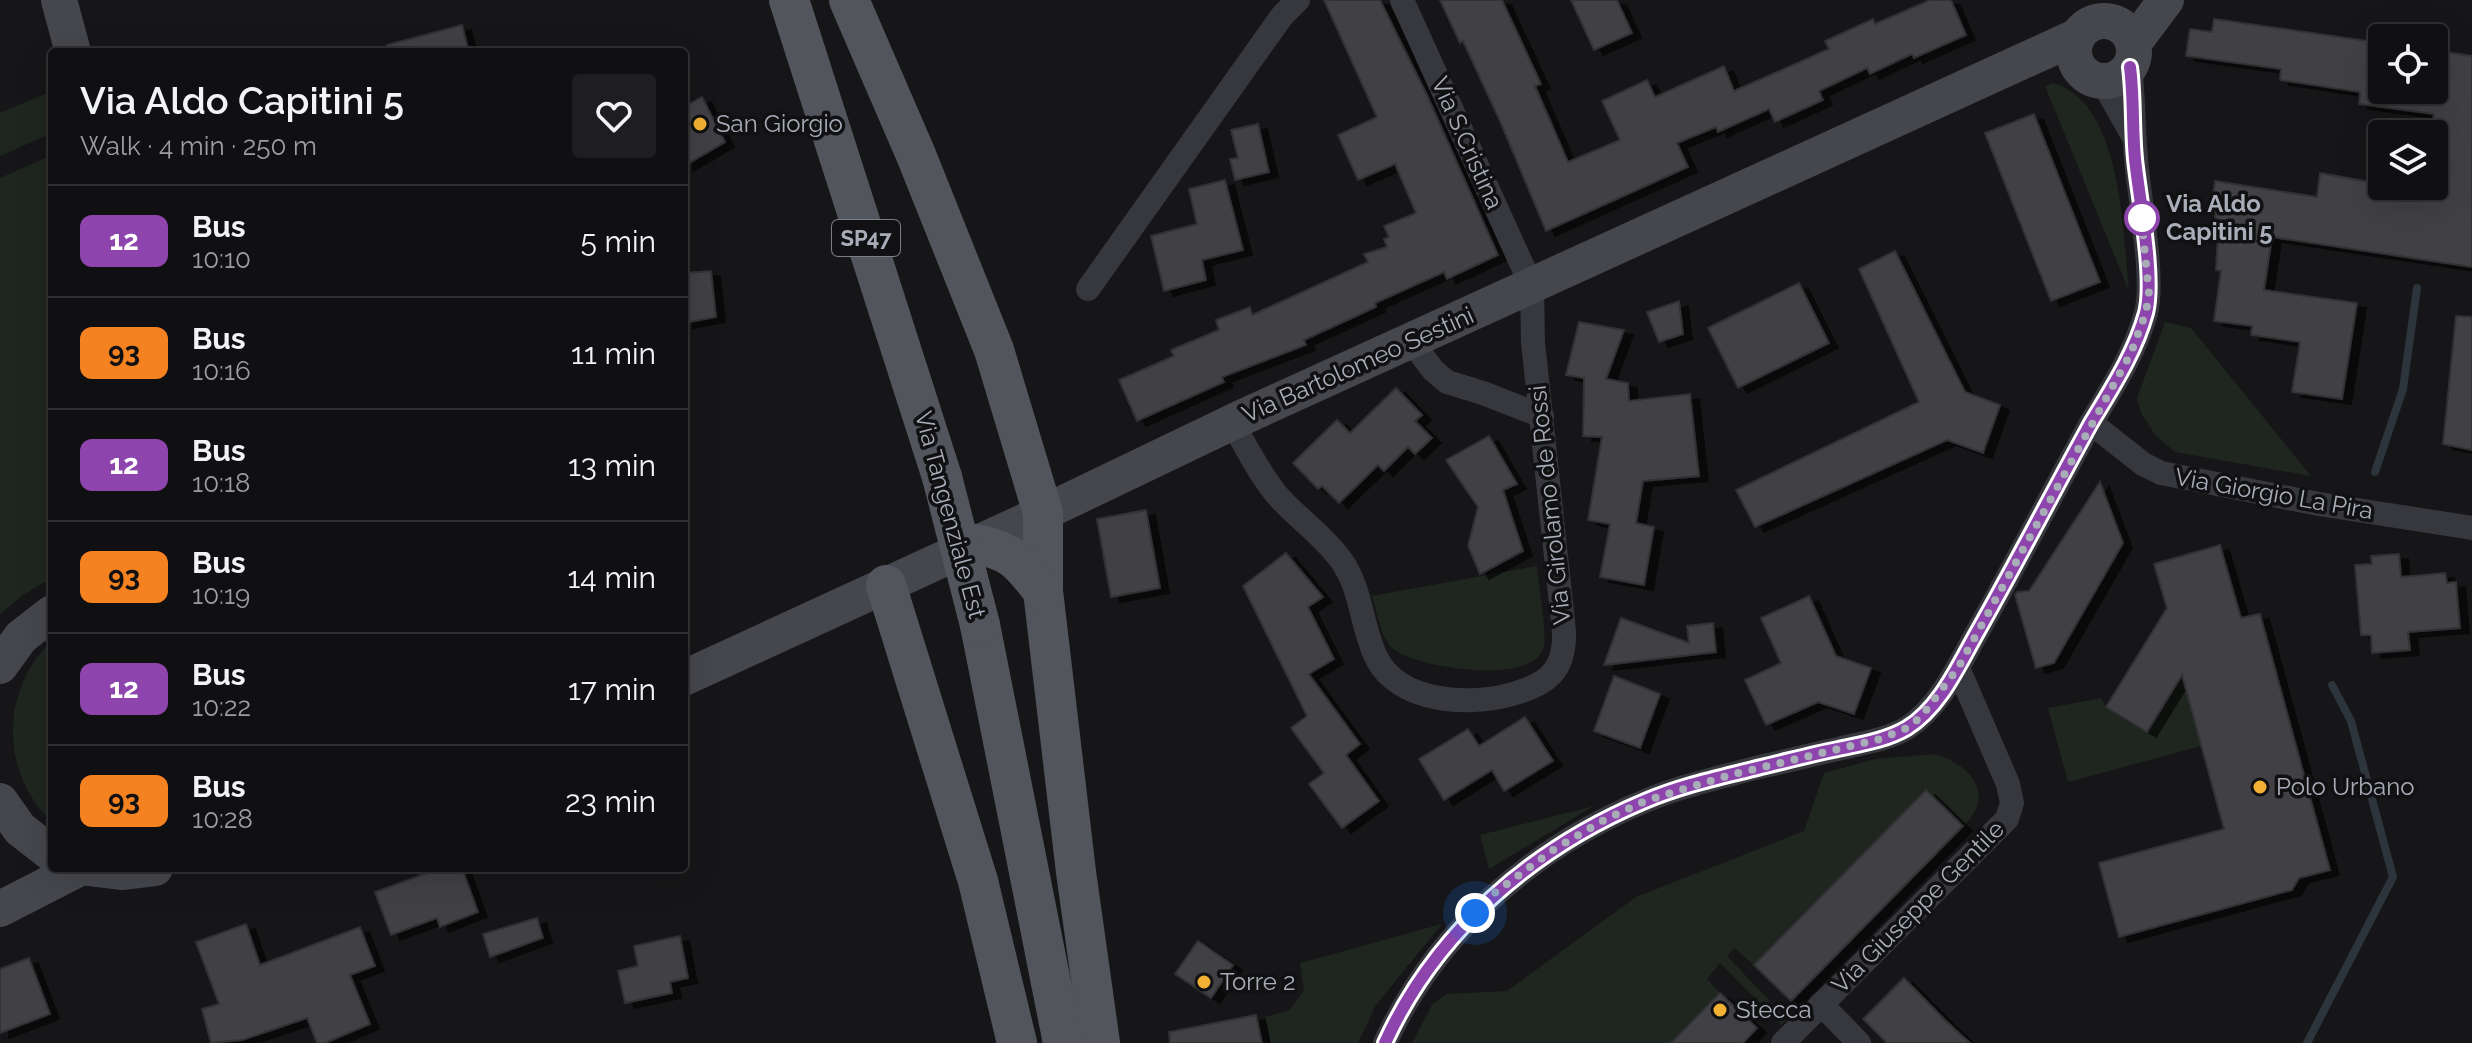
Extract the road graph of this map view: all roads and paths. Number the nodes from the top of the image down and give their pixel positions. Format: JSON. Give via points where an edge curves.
{"nodes":[{"id":1,"x":59,"y":0,"type":"edge"},
{"id":2,"x":789,"y":0,"type":"edge"},
{"id":3,"x":849,"y":0,"type":"edge"},
{"id":4,"x":1298,"y":0,"type":"edge"},
{"id":5,"x":1402,"y":0,"type":"edge"},
{"id":6,"x":2166,"y":0,"type":"edge"},
{"id":7,"x":2109,"y":45,"type":"edge"},
{"id":8,"x":72,"y":48,"type":"edge"},
{"id":9,"x":1532,"y":287,"type":"junction"},
{"id":10,"x":1088,"y":289,"type":"dead end"},
{"id":11,"x":1411,"y":341,"type":"junction"},
{"id":12,"x":1542,"y":416,"type":"junction"},
{"id":13,"x":1232,"y":422,"type":"junction"},
{"id":14,"x":2091,"y":423,"type":"junction"},
{"id":15,"x":1043,"y":513,"type":"junction"},
{"id":16,"x":2472,"y":528,"type":"edge"},
{"id":17,"x":976,"y":544,"type":"junction"},
{"id":18,"x":886,"y":585,"type":"junction"},
{"id":19,"x":1043,"y":591,"type":"junction"},
{"id":20,"x":48,"y":616,"type":"edge"},
{"id":21,"x":0,"y":666,"type":"edge"},
{"id":22,"x":1958,"y":668,"type":"junction"},
{"id":23,"x":688,"y":676,"type":"edge"},
{"id":24,"x":0,"y":801,"type":"edge"},
{"id":25,"x":48,"y":851,"type":"edge"},
{"id":26,"x":72,"y":872,"type":"edge"},
{"id":27,"x":0,"y":909,"type":"edge"},
{"id":28,"x":1821,"y":1004,"type":"junction"},
{"id":29,"x":1017,"y":1043,"type":"edge"},
{"id":30,"x":1063,"y":1043,"type":"edge"},
{"id":31,"x":1100,"y":1043,"type":"edge"},
{"id":32,"x":1385,"y":1043,"type":"edge"},
{"id":33,"x":1783,"y":1043,"type":"edge"},
{"id":34,"x":1859,"y":1043,"type":"edge"}],
"edges":[{"from":1,"to":8,"type":"main road"},
{"from":2,"to":30,"type":"main road","name":"Via Tangenziale Est","number":"SP47","bridge":true,"via":[[942,477],[980,625]]},
{"from":3,"to":15,"type":"main road","via":[[994,350]]},
{"from":4,"to":10,"type":"street"},
{"from":5,"to":9,"type":"street","name":"Via S.Cristina"},
{"from":6,"to":7,"type":"main road"},
{"from":7,"to":9,"type":"main road","name":"Via Bartolomeo Sestini","via":[[2034,58]]},
{"from":7,"to":14,"type":"street","via":[[2133,136],[2149,294],[2131,353]]},
{"from":9,"to":11,"type":"main road","name":"Via Bartolomeo Sestini"},
{"from":9,"to":12,"type":"street","name":"Via Girolamo de Rossi"},
{"from":11,"to":12,"type":"street","via":[[1447,382]]},
{"from":11,"to":13,"type":"main road","name":"Via Bartolomeo Sestini"},
{"from":12,"to":13,"type":"street","name":"Via Girolamo de Rossi","via":[[1564,649],[1559,664],[1539,684],[1512,695],[1475,699],[1422,694],[1388,675],[1376,657],[1347,568],[1278,496]]},
{"from":13,"to":15,"type":"main road","name":"Via Bartolomeo Sestini"},
{"from":14,"to":16,"type":"street","name":"Via Giorgio La Pira","via":[[2161,473]]},
{"from":14,"to":22,"type":"street"},
{"from":15,"to":17,"type":"main road","name":"Via Bartolomeo Sestini"},
{"from":15,"to":19,"type":"main road"},
{"from":17,"to":18,"type":"main road","name":"Via Bartolomeo Sestini"},
{"from":17,"to":19,"type":"main road","via":[[1002,550]]},
{"from":18,"to":23,"type":"main road","name":"Via Bartolomeo Sestini"},
{"from":18,"to":29,"type":"main road","via":[[978,881]]},
{"from":19,"to":31,"type":"main road"},
{"from":20,"to":21,"type":"main road","via":[[21,637]]},
{"from":22,"to":28,"type":"street","name":"Via Giuseppe Gentile","via":[[2008,784],[2011,811]]},
{"from":22,"to":32,"type":"street","via":[[1921,717],[1892,735],[1683,787],[1604,820],[1553,850],[1492,895],[1458,931],[1405,1003]]},
{"from":24,"to":25,"type":"main road","via":[[20,829]]},
{"from":26,"to":27,"type":"main road"},
{"from":28,"to":33,"type":"street","name":"Via Giuseppe Gentile"},
{"from":28,"to":34,"type":"street"}]}
